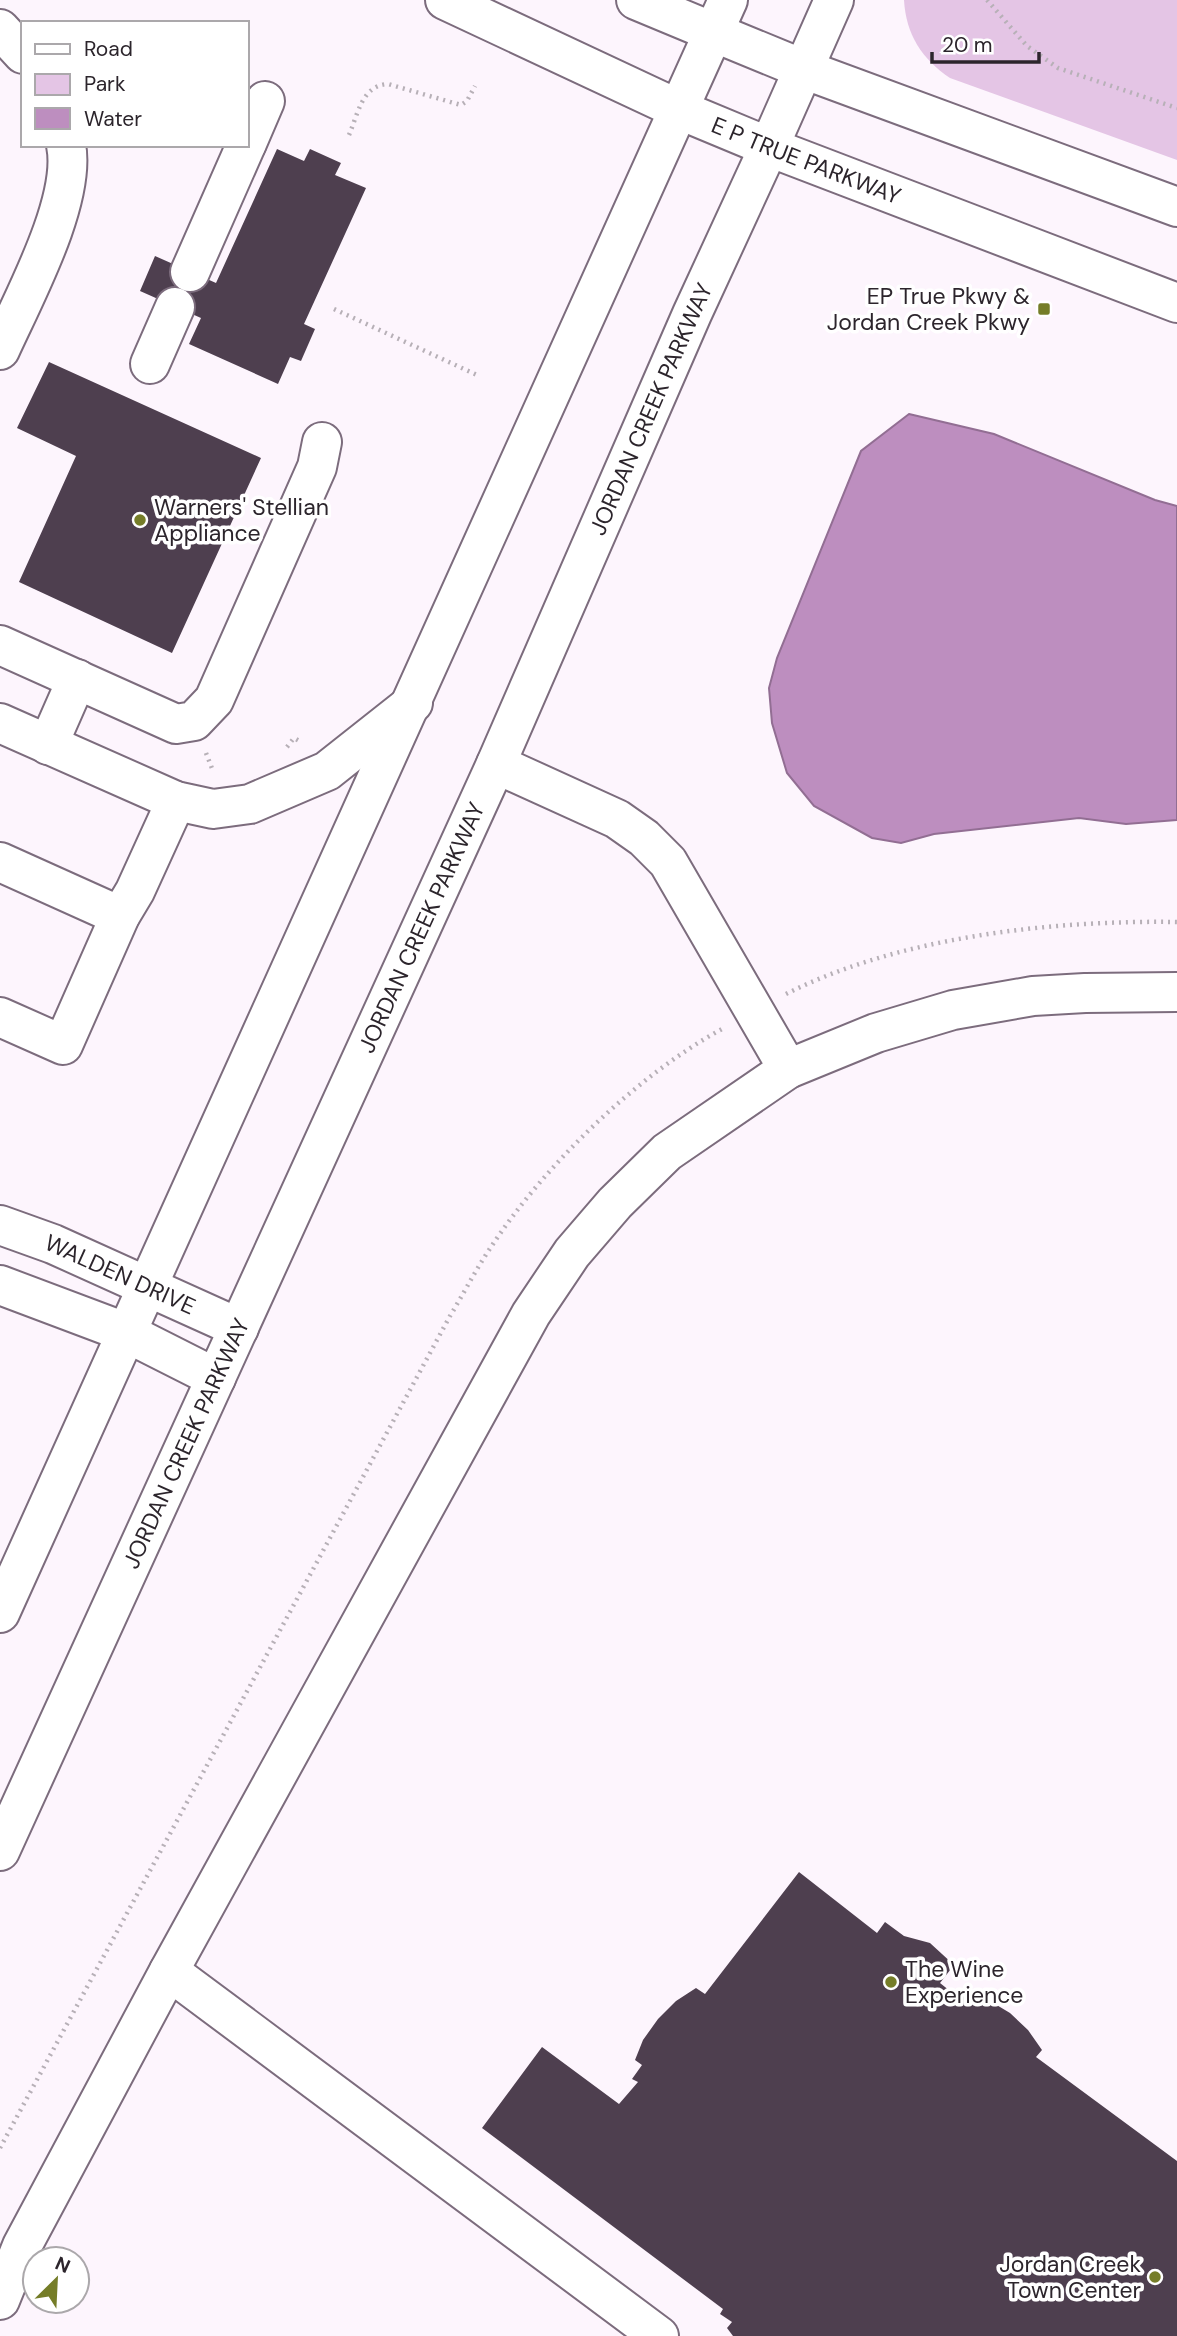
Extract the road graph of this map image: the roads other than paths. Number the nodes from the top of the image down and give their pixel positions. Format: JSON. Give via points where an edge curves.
{"nodes":[{"id":1,"x":445,"y":0,"type":"edge"},
{"id":2,"x":636,"y":0,"type":"edge"},
{"id":3,"x":834,"y":0,"type":"edge"},
{"id":4,"x":721,"y":16,"type":"edge"},
{"id":5,"x":0,"y":29,"type":"edge"},
{"id":6,"x":21,"y":52,"type":"edge"},
{"id":7,"x":803,"y":69,"type":"junction"},
{"id":8,"x":265,"y":101,"type":"dead end"},
{"id":9,"x":680,"y":110,"type":"junction"},
{"id":10,"x":248,"y":139,"type":"edge"},
{"id":11,"x":66,"y":147,"type":"edge"},
{"id":12,"x":245,"y":147,"type":"edge"},
{"id":13,"x":769,"y":148,"type":"junction"},
{"id":14,"x":1177,"y":207,"type":"edge"},
{"id":15,"x":190,"y":272,"type":"dead end"},
{"id":16,"x":10,"y":300,"type":"edge"},
{"id":17,"x":1177,"y":303,"type":"edge"},
{"id":18,"x":175,"y":307,"type":"dead end"},
{"id":19,"x":0,"y":350,"type":"edge"},
{"id":20,"x":150,"y":364,"type":"dead end"},
{"id":21,"x":322,"y":442,"type":"dead end"},
{"id":22,"x":0,"y":645,"type":"edge"},
{"id":23,"x":77,"y":679,"type":"junction"},
{"id":24,"x":413,"y":702,"type":"junction"},
{"id":25,"x":0,"y":723,"type":"edge"},
{"id":26,"x":48,"y":745,"type":"junction"},
{"id":27,"x":496,"y":764,"type":"junction"},
{"id":28,"x":176,"y":801,"type":"junction"},
{"id":29,"x":0,"y":862,"type":"edge"},
{"id":30,"x":120,"y":916,"type":"junction"},
{"id":31,"x":1177,"y":992,"type":"edge"},
{"id":32,"x":0,"y":1017,"type":"edge"},
{"id":33,"x":788,"y":1069,"type":"junction"},
{"id":34,"x":0,"y":1225,"type":"edge"},
{"id":35,"x":0,"y":1285,"type":"edge"},
{"id":36,"x":146,"y":1286,"type":"junction"},
{"id":37,"x":239,"y":1328,"type":"junction"},
{"id":38,"x":125,"y":1332,"type":"junction"},
{"id":39,"x":216,"y":1378,"type":"junction"},
{"id":40,"x":0,"y":1613,"type":"edge"},
{"id":41,"x":0,"y":1851,"type":"edge"},
{"id":42,"x":169,"y":1971,"type":"junction"},
{"id":43,"x":0,"y":2300,"type":"edge"},
{"id":44,"x":659,"y":2336,"type":"edge"}],
"edges":[{"from":1,"to":9,"type":"main road","name":"E P TRUE PARKWAY"},
{"from":2,"to":4,"type":"main road"},
{"from":3,"to":7,"type":"main road","name":"JORDAN CREEK PARKWAY"},
{"from":4,"to":7,"type":"main road"},
{"from":4,"to":9,"type":"main road"},
{"from":5,"to":6,"type":"main road"},
{"from":7,"to":13,"type":"main road","name":"JORDAN CREEK PARKWAY"},
{"from":7,"to":14,"type":"main road"},
{"from":8,"to":10,"type":"main road"},
{"from":9,"to":13,"type":"main road","name":"E P TRUE PARKWAY"},
{"from":9,"to":24,"type":"main road"},
{"from":11,"to":16,"type":"main road","via":[[59,216]]},
{"from":12,"to":15,"type":"main road"},
{"from":13,"to":17,"type":"main road","name":"E P TRUE PARKWAY"},
{"from":13,"to":27,"type":"main road","name":"JORDAN CREEK PARKWAY"},
{"from":16,"to":19,"type":"main road"},
{"from":18,"to":20,"type":"main road"},
{"from":21,"to":23,"type":"main road","via":[[317,467],[214,700],[194,721],[176,724]]},
{"from":22,"to":23,"type":"main road"},
{"from":23,"to":26,"type":"main road"},
{"from":24,"to":28,"type":"main road","via":[[327,771],[250,804],[214,808]]},
{"from":24,"to":36,"type":"main road"},
{"from":25,"to":26,"type":"main road"},
{"from":26,"to":28,"type":"main road"},
{"from":27,"to":33,"type":"main road","via":[[617,819],[668,862]]},
{"from":27,"to":37,"type":"main road","name":"JORDAN CREEK PARKWAY"},
{"from":28,"to":30,"type":"main road"},
{"from":29,"to":30,"type":"main road"},
{"from":30,"to":32,"type":"main road","via":[[63,1045]]},
{"from":31,"to":33,"type":"main road","via":[[1033,996],[953,1010],[876,1033]]},
{"from":33,"to":42,"type":"main road","via":[[667,1152],[572,1253],[531,1314]]},
{"from":34,"to":36,"type":"main road","name":"WALDEN DRIVE"},
{"from":35,"to":38,"type":"main road"},
{"from":36,"to":37,"type":"main road","name":"WALDEN DRIVE"},
{"from":36,"to":38,"type":"main road"},
{"from":37,"to":39,"type":"main road","name":"JORDAN CREEK PARKWAY"},
{"from":38,"to":39,"type":"main road"},
{"from":38,"to":40,"type":"main road"},
{"from":39,"to":41,"type":"main road","name":"JORDAN CREEK PARKWAY"},
{"from":42,"to":43,"type":"main road","via":[[22,2246]]},
{"from":42,"to":44,"type":"main road"}]}
